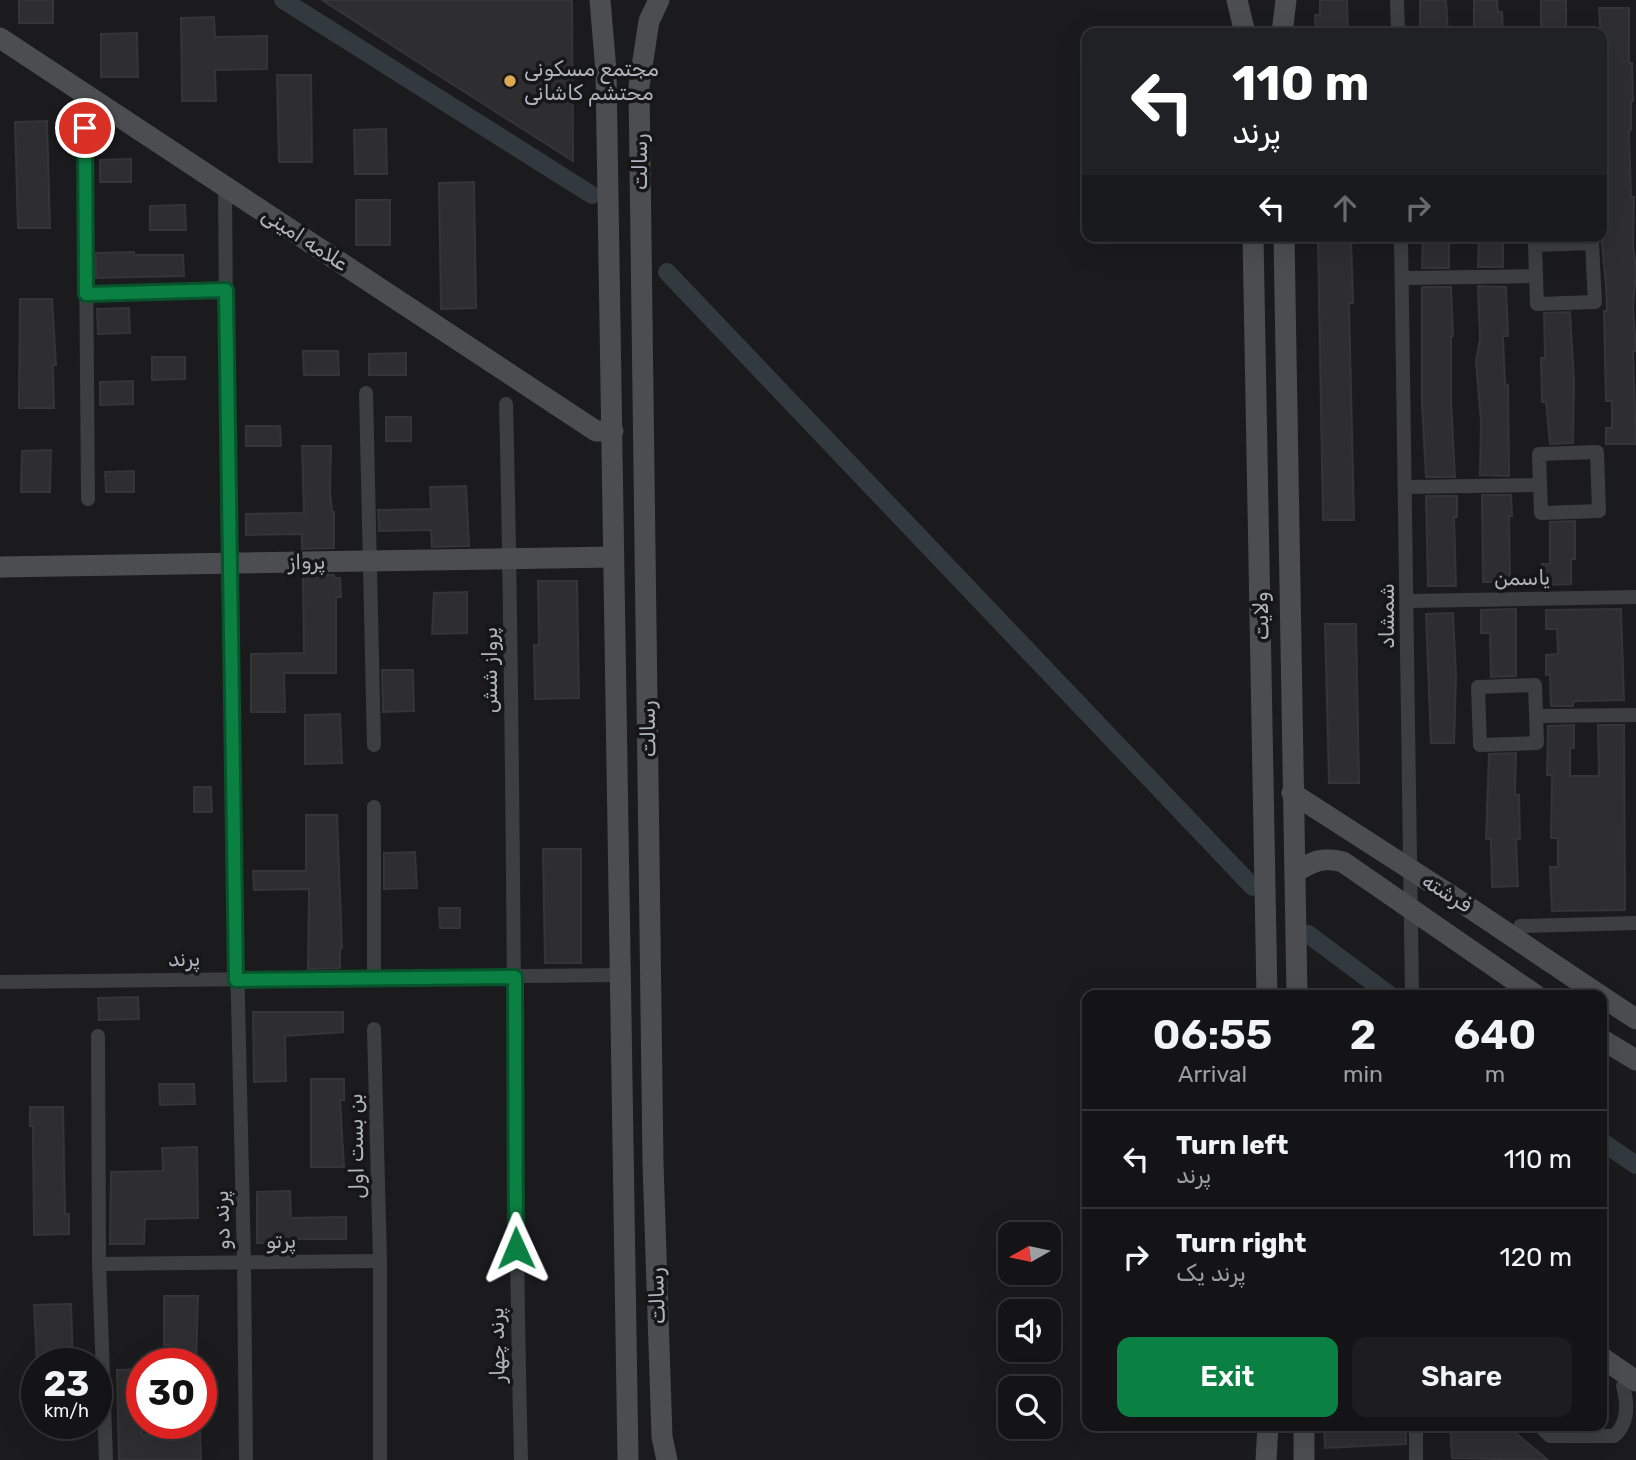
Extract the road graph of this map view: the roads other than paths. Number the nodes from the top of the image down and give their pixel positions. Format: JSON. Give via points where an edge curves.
{"nodes":[{"id":1,"x":600,"y":0,"type":"edge"},
{"id":2,"x":659,"y":0,"type":"edge"},
{"id":3,"x":1237,"y":0,"type":"edge"},
{"id":4,"x":1286,"y":0,"type":"edge"},
{"id":5,"x":1397,"y":0,"type":"edge"},
{"id":6,"x":1244,"y":28,"type":"edge"},
{"id":7,"x":1283,"y":28,"type":"edge"},
{"id":8,"x":1398,"y":28,"type":"edge"},
{"id":9,"x":0,"y":38,"type":"edge"},
{"id":10,"x":85,"y":128,"type":"dead end"},
{"id":11,"x":225,"y":187,"type":"junction"},
{"id":12,"x":1253,"y":242,"type":"edge"},
{"id":13,"x":1284,"y":242,"type":"edge"},
{"id":14,"x":1401,"y":242,"type":"edge"},
{"id":15,"x":1536,"y":276,"type":"junction"},
{"id":16,"x":1402,"y":278,"type":"junction"},
{"id":17,"x":226,"y":290,"type":"junction"},
{"id":18,"x":86,"y":294,"type":"junction"},
{"id":19,"x":366,"y":393,"type":"dead end"},
{"id":20,"x":506,"y":404,"type":"dead end"},
{"id":21,"x":613,"y":431,"type":"junction"},
{"id":22,"x":1540,"y":485,"type":"junction"},
{"id":23,"x":1406,"y":487,"type":"junction"},
{"id":24,"x":88,"y":499,"type":"dead end"},
{"id":25,"x":613,"y":557,"type":"junction"},
{"id":26,"x":510,"y":558,"type":"junction"},
{"id":27,"x":369,"y":561,"type":"junction"},
{"id":28,"x":228,"y":563,"type":"junction"},
{"id":29,"x":0,"y":567,"type":"edge"},
{"id":30,"x":1636,"y":597,"type":"edge"},
{"id":31,"x":1408,"y":601,"type":"junction"},
{"id":32,"x":1636,"y":715,"type":"edge"},
{"id":33,"x":1536,"y":716,"type":"junction"},
{"id":34,"x":374,"y":745,"type":"dead end"},
{"id":35,"x":1292,"y":793,"type":"junction"},
{"id":36,"x":374,"y":807,"type":"dead end"},
{"id":37,"x":1409,"y":869,"type":"junction"},
{"id":38,"x":1295,"y":872,"type":"junction"},
{"id":39,"x":1410,"y":910,"type":"junction"},
{"id":40,"x":1636,"y":923,"type":"edge"},
{"id":41,"x":1520,"y":926,"type":"dead end"},
{"id":42,"x":621,"y":975,"type":"junction"},
{"id":43,"x":515,"y":977,"type":"junction"},
{"id":44,"x":374,"y":978,"type":"junction"},
{"id":45,"x":236,"y":980,"type":"junction"},
{"id":46,"x":0,"y":982,"type":"edge"},
{"id":47,"x":1267,"y":990,"type":"edge"},
{"id":48,"x":1297,"y":990,"type":"edge"},
{"id":49,"x":1412,"y":990,"type":"edge"},
{"id":50,"x":1528,"y":990,"type":"edge"},
{"id":51,"x":1592,"y":990,"type":"edge"},
{"id":52,"x":1607,"y":1000,"type":"edge"},
{"id":53,"x":1636,"y":1020,"type":"edge"},
{"id":54,"x":374,"y":1029,"type":"dead end"},
{"id":55,"x":98,"y":1036,"type":"dead end"},
{"id":56,"x":1607,"y":1043,"type":"edge"},
{"id":57,"x":1636,"y":1060,"type":"edge"},
{"id":58,"x":380,"y":1261,"type":"junction"},
{"id":59,"x":244,"y":1263,"type":"junction"},
{"id":60,"x":99,"y":1264,"type":"junction"},
{"id":61,"x":1607,"y":1361,"type":"edge"},
{"id":62,"x":1633,"y":1378,"type":"edge"},
{"id":63,"x":1268,"y":1431,"type":"edge"},
{"id":64,"x":1304,"y":1431,"type":"edge"},
{"id":65,"x":1416,"y":1431,"type":"edge"},
{"id":66,"x":1545,"y":1431,"type":"edge"},
{"id":67,"x":106,"y":1460,"type":"edge"},
{"id":68,"x":246,"y":1460,"type":"edge"},
{"id":69,"x":380,"y":1460,"type":"edge"},
{"id":70,"x":521,"y":1460,"type":"edge"},
{"id":71,"x":628,"y":1460,"type":"edge"},
{"id":72,"x":667,"y":1460,"type":"edge"},
{"id":73,"x":1266,"y":1460,"type":"edge"},
{"id":74,"x":1304,"y":1460,"type":"edge"},
{"id":75,"x":1416,"y":1460,"type":"edge"}],
"edges":[{"from":1,"to":21,"type":"street","name":"رسالت","via":[[606,71]]},
{"from":2,"to":72,"type":"street","name":"رسالت","via":[[649,21],[639,86],[653,1163],[662,1437]]},
{"from":3,"to":6,"type":"street"},
{"from":4,"to":7,"type":"street"},
{"from":5,"to":8,"type":"street"},
{"from":9,"to":11,"type":"street","name":"علامه امینی"},
{"from":10,"to":18,"type":"street"},
{"from":11,"to":17,"type":"street","name":"پرند دو"},
{"from":11,"to":21,"type":"street","name":"علامه امینی","via":[[596,431]]},
{"from":12,"to":47,"type":"street","name":"ولایت"},
{"from":13,"to":35,"type":"street","name":"ولایت"},
{"from":14,"to":16,"type":"street","name":"شمشاد"},
{"from":15,"to":15,"type":"street","via":[[1537,304],[1595,302],[1592,243],[1535,245]]},
{"from":15,"to":16,"type":"street"},
{"from":16,"to":23,"type":"street","name":"شمشاد"},
{"from":17,"to":18,"type":"street"},
{"from":17,"to":28,"type":"street","name":"پرند دو"},
{"from":18,"to":24,"type":"street"},
{"from":19,"to":27,"type":"street"},
{"from":20,"to":26,"type":"street","name":"پرواز شش"},
{"from":21,"to":25,"type":"street","name":"رسالت"},
{"from":22,"to":22,"type":"street","via":[[1539,454],[1597,452],[1599,511],[1541,513]]},
{"from":22,"to":23,"type":"street"},
{"from":23,"to":31,"type":"street","name":"شمشاد"},
{"from":25,"to":26,"type":"street","name":"پرواز"},
{"from":25,"to":42,"type":"street","name":"رسالت"},
{"from":26,"to":27,"type":"street","name":"پرواز"},
{"from":26,"to":43,"type":"street","name":"پرواز شش"},
{"from":27,"to":28,"type":"street","name":"پرواز"},
{"from":27,"to":34,"type":"street"},
{"from":28,"to":29,"type":"street","name":"پرواز"},
{"from":28,"to":45,"type":"street","name":"پرند دو"},
{"from":30,"to":31,"type":"street","name":"یاسمن"},
{"from":31,"to":37,"type":"street","name":"شمشاد"},
{"from":32,"to":33,"type":"street"},
{"from":33,"to":33,"type":"street","via":[[1535,685],[1478,687],[1480,745],[1537,743]]},
{"from":35,"to":37,"type":"street","name":"فرشته"},
{"from":35,"to":38,"type":"street","name":"ولایت"},
{"from":36,"to":44,"type":"street"},
{"from":37,"to":39,"type":"street","name":"شمشاد"},
{"from":37,"to":51,"type":"street","name":"فرشته"},
{"from":38,"to":39,"type":"street","name":"فرشته","via":[[1317,860],[1343,862]]},
{"from":38,"to":48,"type":"street","name":"ولایت"},
{"from":39,"to":49,"type":"street","name":"شمشاد"},
{"from":39,"to":50,"type":"street","name":"فرشته"},
{"from":40,"to":41,"type":"street"},
{"from":42,"to":43,"type":"street","name":"پرند"},
{"from":42,"to":71,"type":"street","name":"رسالت"},
{"from":43,"to":44,"type":"street","name":"پرند"},
{"from":43,"to":70,"type":"street","name":"پرند چهار"},
{"from":44,"to":45,"type":"street","name":"پرند"},
{"from":45,"to":46,"type":"street","name":"پرند"},
{"from":45,"to":59,"type":"street","name":"پرند دو"},
{"from":52,"to":53,"type":"street","name":"فرشته"},
{"from":54,"to":58,"type":"street","name":"بن بست اول"},
{"from":55,"to":60,"type":"street"},
{"from":56,"to":57,"type":"street"},
{"from":58,"to":59,"type":"street","name":"پرتو"},
{"from":58,"to":69,"type":"street","name":"بن بست اول"},
{"from":59,"to":60,"type":"street","name":"پرتو"},
{"from":59,"to":68,"type":"street","name":"پرند دو"},
{"from":60,"to":67,"type":"street"},
{"from":61,"to":62,"type":"street"},
{"from":62,"to":66,"type":"street","via":[[1623,1386],[1628,1403],[1622,1429],[1614,1436],[1550,1436]]},
{"from":63,"to":73,"type":"street"},
{"from":64,"to":74,"type":"street"},
{"from":65,"to":75,"type":"street"}]}
